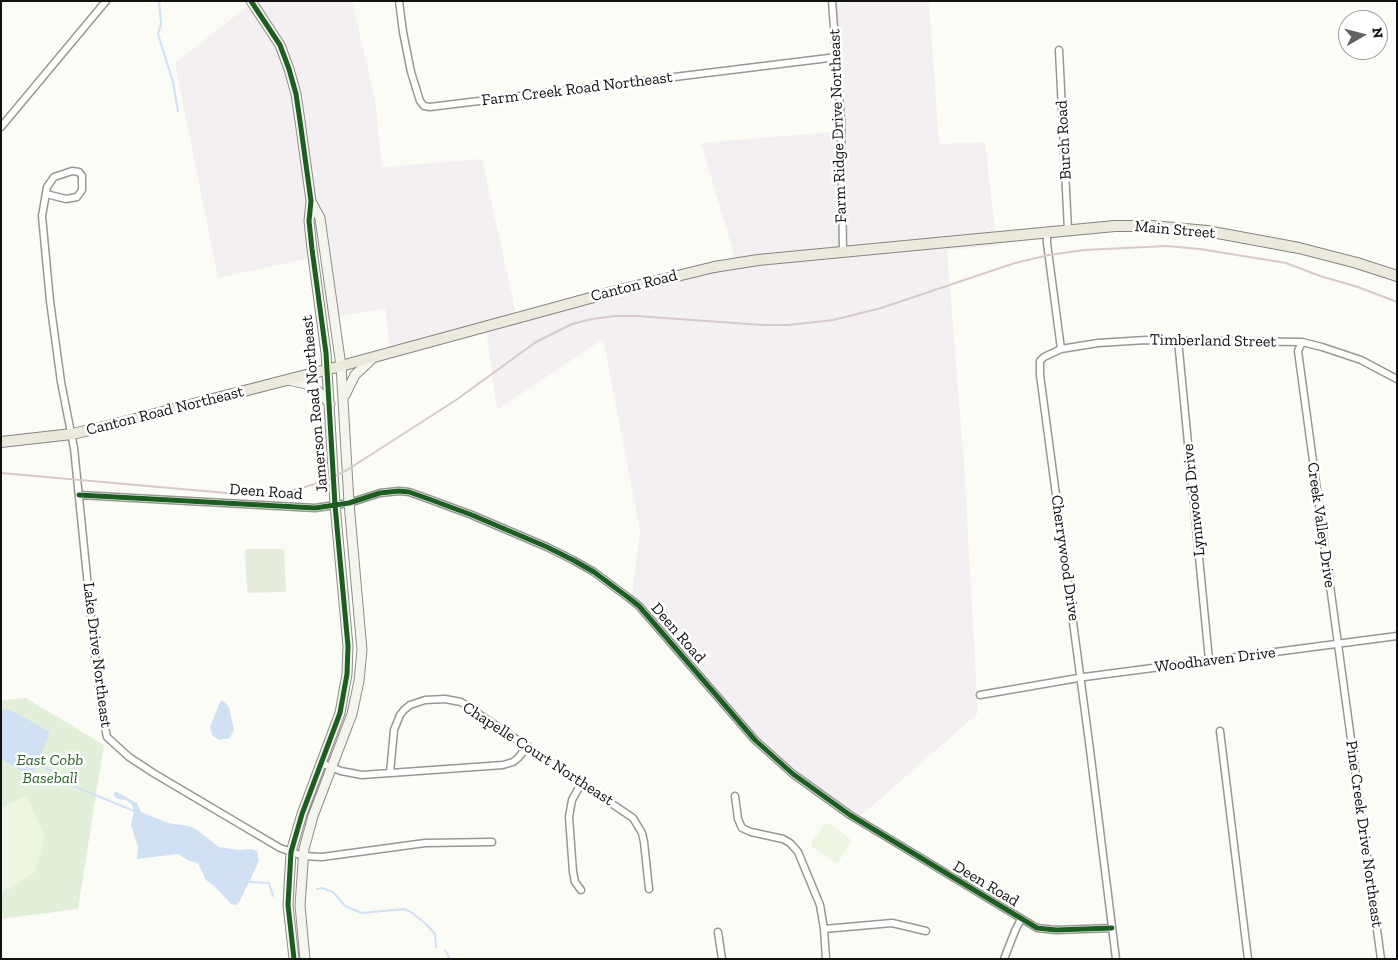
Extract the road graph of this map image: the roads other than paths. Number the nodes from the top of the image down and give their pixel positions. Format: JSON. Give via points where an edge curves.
{"nodes":[{"id":1,"x":106,"y":1,"type":"edge"},
{"id":2,"x":251,"y":1,"type":"edge"},
{"id":3,"x":399,"y":1,"type":"edge"},
{"id":4,"x":832,"y":1,"type":"edge"},
{"id":5,"x":1059,"y":50,"type":"dead end"},
{"id":6,"x":837,"y":58,"type":"junction"},
{"id":7,"x":1,"y":127,"type":"edge"},
{"id":8,"x":46,"y":194,"type":"junction"},
{"id":9,"x":312,"y":203,"type":"junction"},
{"id":10,"x":1068,"y":230,"type":"junction"},
{"id":11,"x":1047,"y":232,"type":"junction"},
{"id":12,"x":948,"y":241,"type":"joint"},
{"id":13,"x":843,"y":251,"type":"junction"},
{"id":14,"x":1397,"y":276,"type":"edge"},
{"id":15,"x":1178,"y":340,"type":"junction"},
{"id":16,"x":1302,"y":342,"type":"junction"},
{"id":17,"x":1061,"y":349,"type":"junction"},
{"id":18,"x":374,"y":357,"type":"junction"},
{"id":19,"x":342,"y":366,"type":"junction"},
{"id":20,"x":327,"y":370,"type":"junction"},
{"id":21,"x":1040,"y":375,"type":"joint"},
{"id":22,"x":1397,"y":379,"type":"edge"},
{"id":23,"x":288,"y":380,"type":"junction"},
{"id":24,"x":344,"y":397,"type":"junction"},
{"id":25,"x":330,"y":404,"type":"junction"},
{"id":26,"x":72,"y":434,"type":"junction"},
{"id":27,"x":1,"y":442,"type":"edge"},
{"id":28,"x":79,"y":495,"type":"junction"},
{"id":29,"x":350,"y":503,"type":"junction"},
{"id":30,"x":336,"y":505,"type":"junction"},
{"id":31,"x":1397,"y":636,"type":"edge"},
{"id":32,"x":1337,"y":644,"type":"junction"},
{"id":33,"x":1209,"y":660,"type":"junction"},
{"id":34,"x":1081,"y":679,"type":"junction"},
{"id":35,"x":980,"y":695,"type":"dead end"},
{"id":36,"x":1346,"y":709,"type":"joint"},
{"id":37,"x":1220,"y":731,"type":"dead end"},
{"id":38,"x":528,"y":746,"type":"junction"},
{"id":39,"x":321,"y":763,"type":"junction"},
{"id":40,"x":332,"y":768,"type":"junction"},
{"id":41,"x":390,"y":773,"type":"junction"},
{"id":42,"x":582,"y":782,"type":"junction"},
{"id":43,"x":735,"y":796,"type":"dead end"},
{"id":44,"x":492,"y":842,"type":"dead end"},
{"id":45,"x":291,"y":852,"type":"junction"},
{"id":46,"x":303,"y":856,"type":"junction"},
{"id":47,"x":649,"y":889,"type":"dead end"},
{"id":48,"x":581,"y":890,"type":"dead end"},
{"id":49,"x":1021,"y":920,"type":"junction"},
{"id":50,"x":824,"y":928,"type":"junction"},
{"id":51,"x":1112,"y":928,"type":"junction"},
{"id":52,"x":926,"y":931,"type":"dead end"},
{"id":53,"x":718,"y":932,"type":"dead end"},
{"id":54,"x":294,"y":959,"type":"edge"},
{"id":55,"x":305,"y":959,"type":"edge"},
{"id":56,"x":722,"y":959,"type":"edge"},
{"id":57,"x":826,"y":959,"type":"edge"},
{"id":58,"x":1004,"y":959,"type":"edge"},
{"id":59,"x":1116,"y":959,"type":"edge"},
{"id":60,"x":1248,"y":959,"type":"edge"},
{"id":61,"x":1381,"y":959,"type":"edge"}],
"edges":[{"from":1,"to":7,"type":"street"},
{"from":2,"to":9,"type":"street","name":"Jamerson Road Northeast","via":[[280,45],[289,69]]},
{"from":3,"to":6,"type":"street","name":"Farm Creek Road Northeast","via":[[411,72],[420,101],[430,107]]},
{"from":4,"to":6,"type":"street","name":"Farm Ridge Drive Northeast"},
{"from":5,"to":10,"type":"street","name":"Burch Road"},
{"from":6,"to":13,"type":"street","name":"Farm Ridge Drive Northeast"},
{"from":8,"to":8,"type":"street","via":[[66,199],[77,197],[82,190],[82,176],[72,171],[59,175],[47,188]]},
{"from":8,"to":26,"type":"street","name":"Lake Drive Northeast","via":[[42,216],[50,301]]},
{"from":9,"to":19,"type":"street","name":"Jamerson Road Northeast","via":[[320,218]]},
{"from":9,"to":20,"type":"street","name":"Jamerson Road Northeast","via":[[309,221]]},
{"from":10,"to":11,"type":"main road","name":"Main Street"},
{"from":10,"to":14,"type":"main road","name":"Main Street","via":[[1153,226],[1207,231],[1320,253]]},
{"from":11,"to":12,"type":"main road","name":"Main Street"},
{"from":11,"to":17,"type":"street"},
{"from":12,"to":13,"type":"main road","name":"Canton Road"},
{"from":13,"to":18,"type":"main road","name":"Canton Road","via":[[714,267],[549,308]]},
{"from":15,"to":16,"type":"street","name":"Timberland Street"},
{"from":15,"to":17,"type":"street","name":"Timberland Street","via":[[1098,343]]},
{"from":15,"to":33,"type":"street","name":"Lynnwood Drive"},
{"from":16,"to":22,"type":"street","name":"Timberland Street","via":[[1361,360]]},
{"from":16,"to":32,"type":"street","name":"Creek Valley Drive","via":[[1298,351]]},
{"from":17,"to":21,"type":"street","name":"Timberland Street","via":[[1040,361]]},
{"from":18,"to":19,"type":"main road","name":"Canton Road"},
{"from":18,"to":24,"type":"street","via":[[355,375]]},
{"from":19,"to":20,"type":"main road","name":"Canton Road"},
{"from":19,"to":24,"type":"street","name":"Jamerson Road Northeast"},
{"from":20,"to":23,"type":"main road","name":"Canton Road Northeast"},
{"from":20,"to":25,"type":"street","name":"Jamerson Road Northeast"},
{"from":21,"to":34,"type":"street","name":"Cherrywood Drive"},
{"from":23,"to":25,"type":"street","via":[[312,387]]},
{"from":23,"to":26,"type":"main road","name":"Canton Road Northeast"},
{"from":24,"to":29,"type":"street","name":"Jamerson Road Northeast"},
{"from":25,"to":30,"type":"street","name":"Jamerson Road Northeast"},
{"from":26,"to":27,"type":"main road","name":"Canton Road Northeast"},
{"from":26,"to":28,"type":"street","name":"Lake Drive Northeast"},
{"from":28,"to":30,"type":"street","name":"Deen Road","via":[[315,508]]},
{"from":28,"to":45,"type":"street","name":"Lake Drive Northeast","via":[[94,646],[108,737],[129,758]]},
{"from":29,"to":30,"type":"street","name":"Deen Road"},
{"from":29,"to":40,"type":"street","name":"Jamerson Road Northeast","via":[[361,665],[352,714]]},
{"from":29,"to":49,"type":"street","name":"Deen Road","via":[[380,492],[409,492],[547,547],[594,572],[639,606],[755,740],[792,774],[850,815]]},
{"from":30,"to":39,"type":"street","name":"Jamerson Road Northeast","via":[[348,658],[340,713]]},
{"from":31,"to":32,"type":"street","name":"Woodhaven Drive"},
{"from":32,"to":33,"type":"street","name":"Woodhaven Drive"},
{"from":32,"to":36,"type":"street","name":"Creek Valley Drive"},
{"from":33,"to":34,"type":"street","name":"Woodhaven Drive"},
{"from":34,"to":35,"type":"street","name":"Woodhaven Drive"},
{"from":34,"to":51,"type":"street","name":"Cherrywood Drive"},
{"from":36,"to":61,"type":"street","name":"Pine Creek Drive Northeast"},
{"from":37,"to":60,"type":"street"},
{"from":38,"to":41,"type":"street","via":[[513,762],[503,765]]},
{"from":38,"to":41,"type":"street","name":"Chapelle Court Northeast","via":[[460,702],[425,700],[410,705],[400,714],[391,747]]},
{"from":38,"to":42,"type":"street","name":"Chapelle Court Northeast"},
{"from":39,"to":40,"type":"street"},
{"from":39,"to":45,"type":"street","name":"Jamerson Road Northeast"},
{"from":40,"to":41,"type":"street","via":[[362,775]]},
{"from":40,"to":46,"type":"street","name":"Jamerson Road Northeast","via":[[311,823]]},
{"from":42,"to":47,"type":"street","name":"Chapelle Court Northeast","via":[[638,824],[644,842]]},
{"from":42,"to":48,"type":"street","via":[[572,800],[569,817],[573,872]]},
{"from":43,"to":50,"type":"street","via":[[742,828],[783,839],[798,852],[816,894]]},
{"from":44,"to":46,"type":"street","name":"Lake Drive Northeast","via":[[424,843],[322,857]]},
{"from":45,"to":46,"type":"street","name":"Lake Drive Northeast"},
{"from":45,"to":54,"type":"street","name":"Jamerson Road Northeast","via":[[288,905]]},
{"from":46,"to":55,"type":"street","name":"Jamerson Road Northeast","via":[[300,905]]},
{"from":49,"to":51,"type":"street","name":"Deen Road","via":[[1041,929]]},
{"from":49,"to":58,"type":"street"},
{"from":50,"to":52,"type":"street","via":[[892,923]]},
{"from":50,"to":57,"type":"street"},
{"from":51,"to":59,"type":"street","name":"Cherrywood Drive"},
{"from":53,"to":56,"type":"street"}]}
